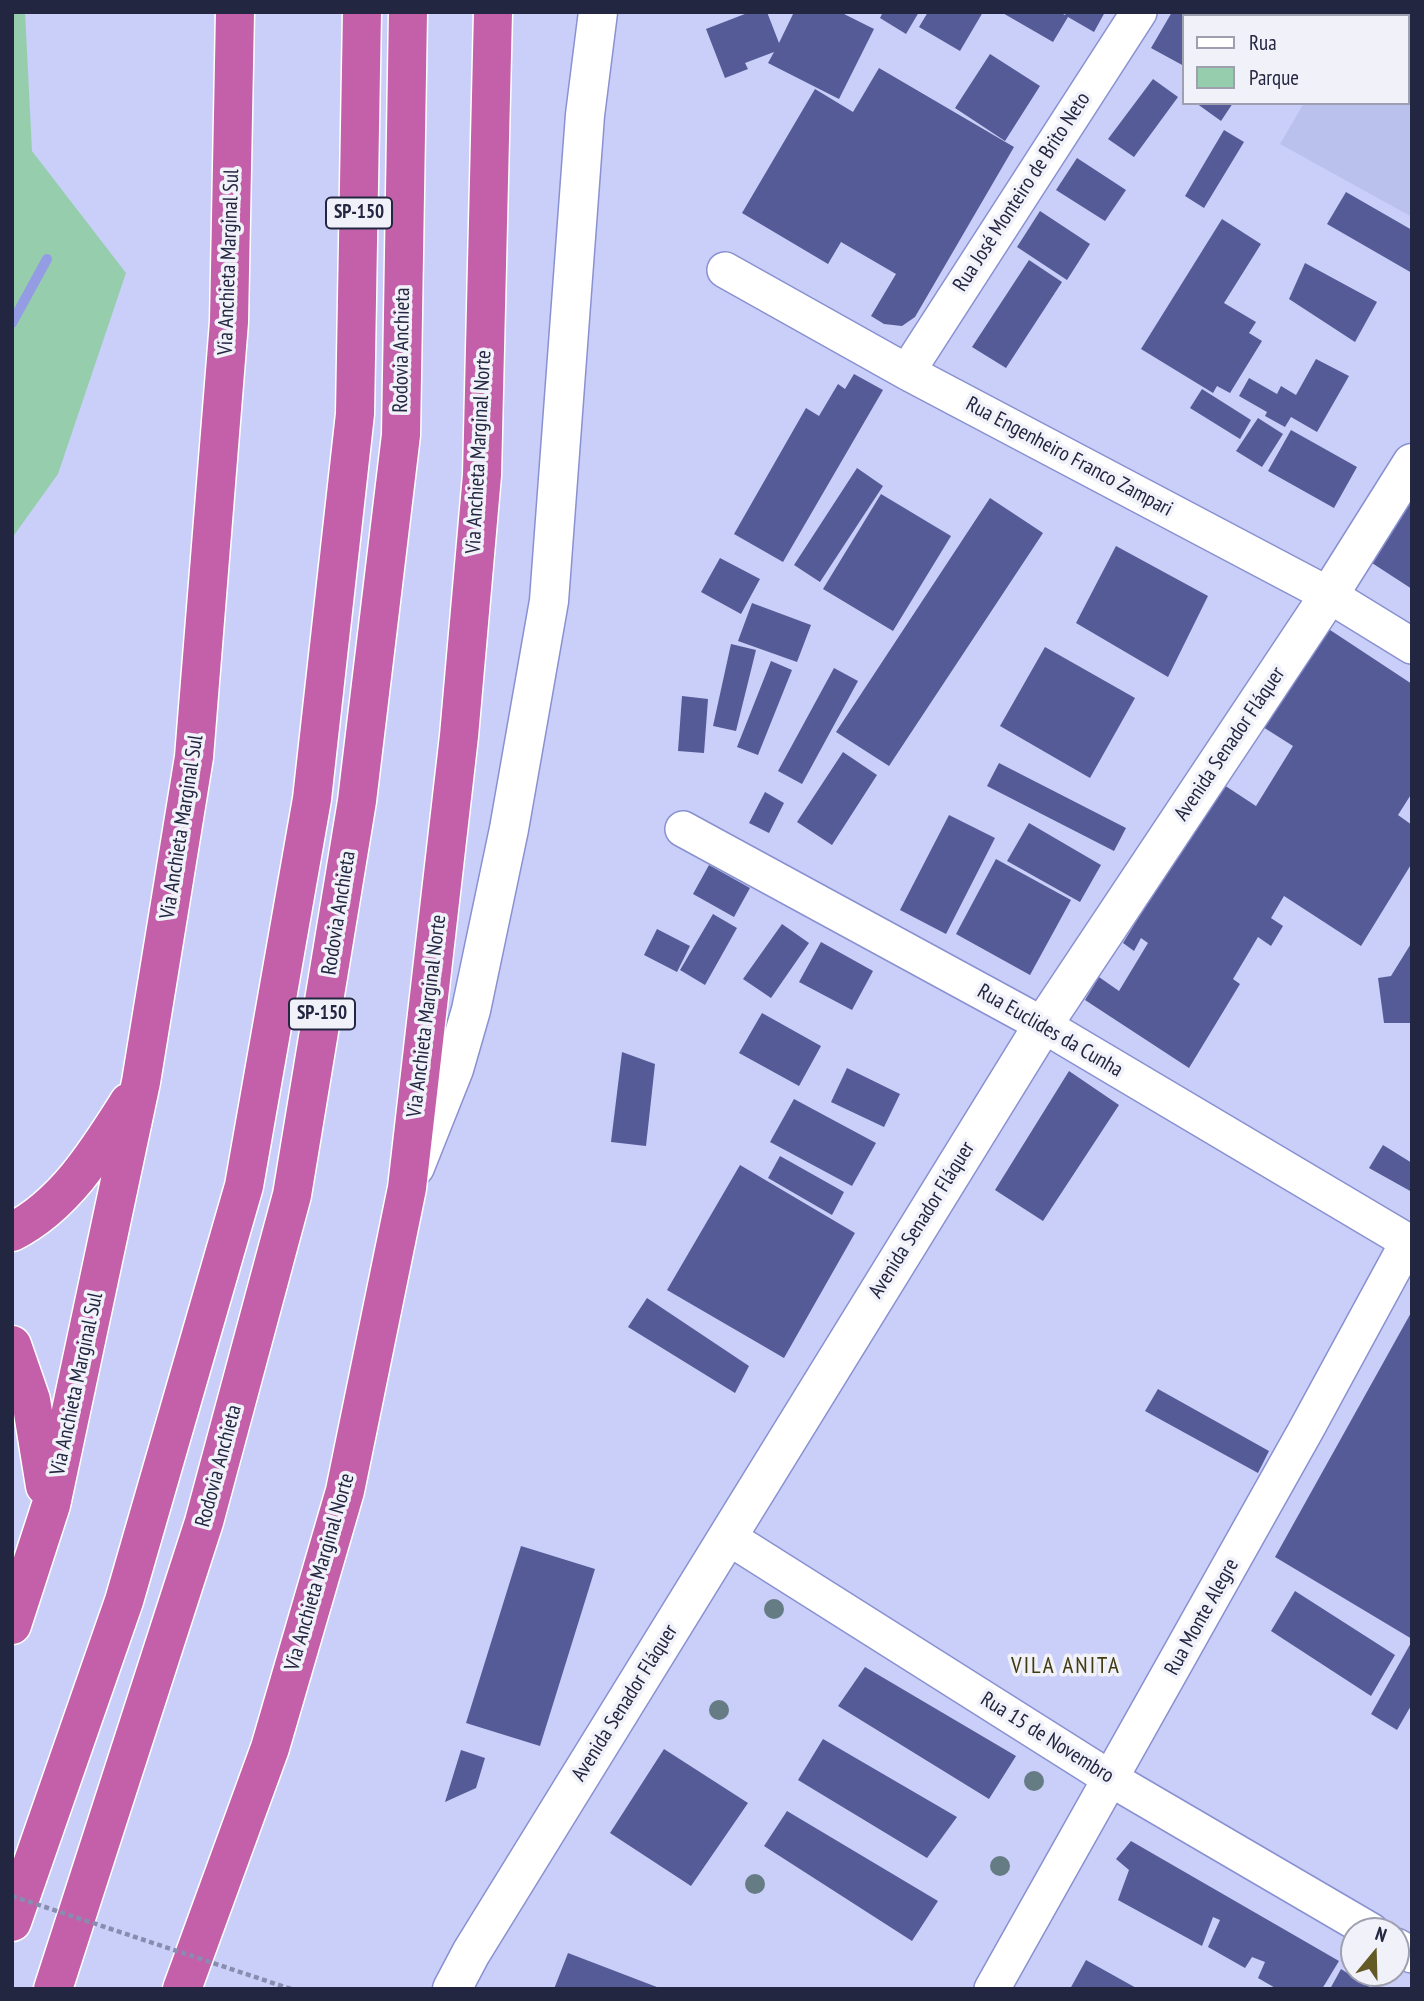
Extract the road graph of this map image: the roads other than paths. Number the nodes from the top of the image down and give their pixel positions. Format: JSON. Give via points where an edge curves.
{"nodes":[{"id":1,"x":234,"y":12,"type":"edge"},
{"id":2,"x":362,"y":12,"type":"edge"},
{"id":3,"x":408,"y":12,"type":"edge"},
{"id":4,"x":493,"y":12,"type":"edge"},
{"id":5,"x":598,"y":12,"type":"edge"},
{"id":6,"x":1139,"y":12,"type":"edge"},
{"id":7,"x":724,"y":270,"type":"dead end"},
{"id":8,"x":907,"y":372,"type":"junction"},
{"id":9,"x":1412,"y":463,"type":"edge"},
{"id":10,"x":1329,"y":595,"type":"junction"},
{"id":11,"x":1412,"y":646,"type":"edge"},
{"id":12,"x":683,"y":829,"type":"dead end"},
{"id":13,"x":1043,"y":1025,"type":"junction"},
{"id":14,"x":141,"y":1082,"type":"junction"},
{"id":15,"x":407,"y":1188,"type":"junction"},
{"id":16,"x":12,"y":1232,"type":"edge"},
{"id":17,"x":1410,"y":1243,"type":"edge"},
{"id":18,"x":12,"y":1345,"type":"edge"},
{"id":19,"x":48,"y":1513,"type":"junction"},
{"id":20,"x":728,"y":1537,"type":"junction"},
{"id":21,"x":12,"y":1625,"type":"edge"},
{"id":22,"x":1111,"y":1779,"type":"junction"},
{"id":23,"x":1347,"y":1917,"type":"edge"},
{"id":24,"x":12,"y":1922,"type":"edge"},
{"id":25,"x":53,"y":1989,"type":"edge"},
{"id":26,"x":182,"y":1989,"type":"edge"},
{"id":27,"x":452,"y":1989,"type":"edge"},
{"id":28,"x":992,"y":1989,"type":"edge"}],
"edges":[{"from":1,"to":14,"type":"highway","name":"Via Anchieta Marginal Sul","via":[[229,322],[196,744]]},
{"from":2,"to":24,"type":"highway","number":"SP-150","via":[[355,414],[312,799],[244,1186],[124,1601]]},
{"from":3,"to":25,"type":"highway","name":"Rodovia Anchieta","number":"SP-150","via":[[401,435],[357,801],[292,1195],[204,1522]]},
{"from":4,"to":15,"type":"highway","name":"Via Anchieta Marginal Norte","via":[[482,475],[459,736]]},
{"from":5,"to":15,"type":"street","via":[[585,115],[549,601],[471,1010],[454,1069]]},
{"from":6,"to":8,"type":"street","name":"Rua José Monteiro de Brito Neto"},
{"from":7,"to":8,"type":"street","name":"Rua Engenheiro Franco Zampari"},
{"from":8,"to":10,"type":"street","name":"Rua Engenheiro Franco Zampari"},
{"from":9,"to":10,"type":"street","name":"Avenida Senador Fláquer"},
{"from":10,"to":11,"type":"street","name":"Rua Engenheiro Franco Zampari"},
{"from":10,"to":13,"type":"street","name":"Avenida Senador Fláquer"},
{"from":12,"to":13,"type":"street","name":"Rua Euclides da Cunha"},
{"from":13,"to":17,"type":"street","name":"Rua Euclides da Cunha"},
{"from":13,"to":20,"type":"street","name":"Avenida Senador Fláquer"},
{"from":14,"to":16,"type":"highway","via":[[70,1186],[30,1223]]},
{"from":14,"to":19,"type":"highway","name":"Via Anchieta Marginal Sul"},
{"from":15,"to":26,"type":"highway","name":"Via Anchieta Marginal Norte","via":[[345,1491],[270,1748]]},
{"from":17,"to":22,"type":"street","name":"Rua Monte Alegre"},
{"from":18,"to":19,"type":"highway","via":[[32,1401]]},
{"from":19,"to":21,"type":"highway","name":"Via Anchieta Marginal Sul"},
{"from":20,"to":22,"type":"street","name":"Rua 15 de Novembro"},
{"from":20,"to":27,"type":"street","name":"Avenida Senador Fláquer"},
{"from":22,"to":23,"type":"street","name":"Rua 15 de Novembro"},
{"from":22,"to":28,"type":"street","name":"Rua Monte Alegre"}]}
